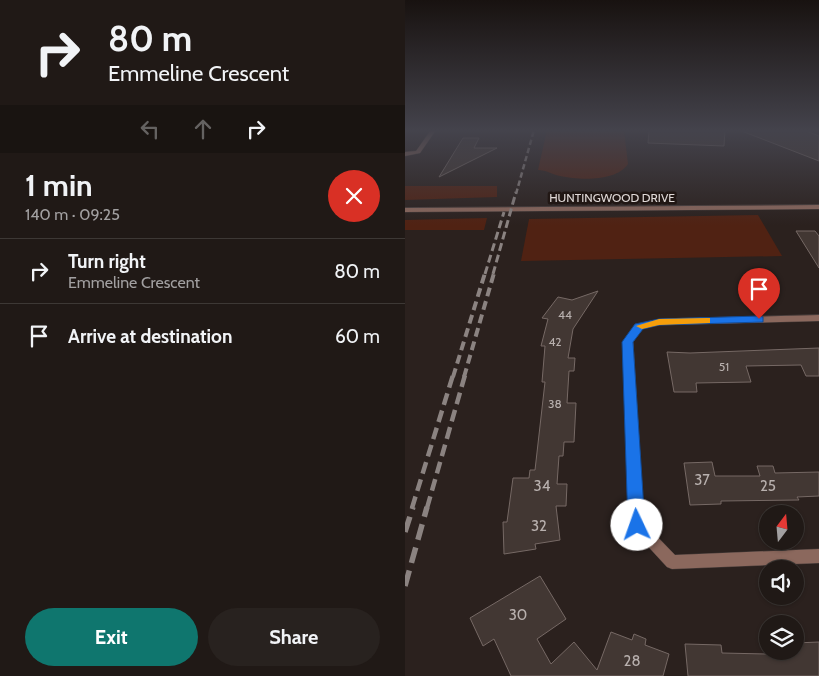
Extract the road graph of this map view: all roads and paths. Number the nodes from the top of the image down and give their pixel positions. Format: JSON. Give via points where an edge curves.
{"nodes":[{"id":1,"x":819,"y":207,"type":"edge"},
{"id":2,"x":405,"y":210,"type":"edge"},
{"id":3,"x":819,"y":318,"type":"edge"},
{"id":4,"x":819,"y":556,"type":"edge"}],
"edges":[{"from":1,"to":2,"type":"street","name":"HUNTINGWOOD DRIVE"},
{"from":3,"to":4,"type":"street","via":[[659,322],[639,327],[627,342],[637,525],[672,562]]}]}
